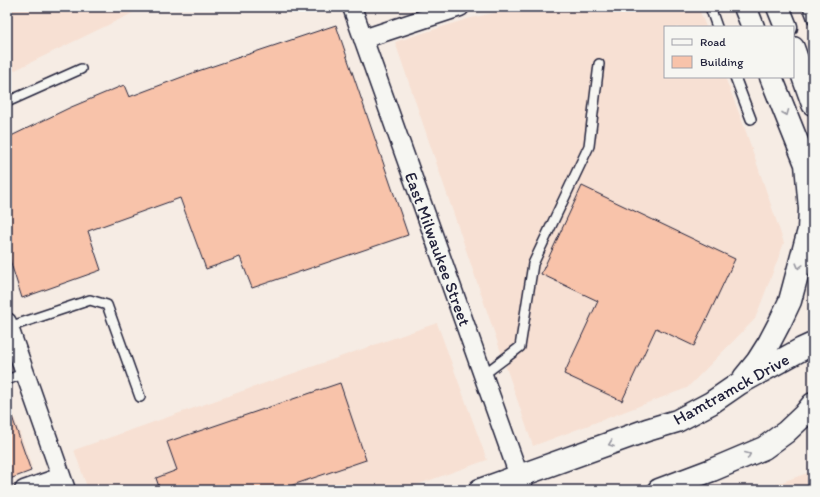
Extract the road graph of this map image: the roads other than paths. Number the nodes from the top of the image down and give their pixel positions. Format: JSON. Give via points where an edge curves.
{"nodes":[{"id":1,"x":352,"y":7,"type":"edge"},
{"id":2,"x":460,"y":7,"type":"edge"},
{"id":3,"x":710,"y":7,"type":"edge"},
{"id":4,"x":746,"y":7,"type":"edge"},
{"id":5,"x":778,"y":7,"type":"edge"},
{"id":6,"x":808,"y":7,"type":"edge"},
{"id":7,"x":813,"y":20,"type":"edge"},
{"id":8,"x":717,"y":26,"type":"edge"},
{"id":9,"x":753,"y":26,"type":"edge"},
{"id":10,"x":786,"y":26,"type":"edge"},
{"id":11,"x":363,"y":39,"type":"junction"},
{"id":12,"x":794,"y":51,"type":"edge"},
{"id":13,"x":599,"y":64,"type":"dead end"},
{"id":14,"x":81,"y":69,"type":"dead end"},
{"id":15,"x":736,"y":78,"type":"edge"},
{"id":16,"x":772,"y":78,"type":"edge"},
{"id":17,"x":7,"y":102,"type":"edge"},
{"id":18,"x":813,"y":104,"type":"edge"},
{"id":19,"x":751,"y":119,"type":"dead end"},
{"id":20,"x":806,"y":164,"type":"junction"},
{"id":21,"x":813,"y":186,"type":"edge"},
{"id":22,"x":8,"y":325,"type":"edge"},
{"id":23,"x":813,"y":344,"type":"edge"},
{"id":24,"x":25,"y":373,"type":"junction"},
{"id":25,"x":483,"y":375,"type":"junction"},
{"id":26,"x":7,"y":380,"type":"edge"},
{"id":27,"x":740,"y":383,"type":"junction"},
{"id":28,"x":140,"y":397,"type":"dead end"},
{"id":29,"x":813,"y":404,"type":"edge"},
{"id":30,"x":63,"y":483,"type":"edge"},
{"id":31,"x":522,"y":483,"type":"edge"},
{"id":32,"x":24,"y":490,"type":"edge"},
{"id":33,"x":480,"y":490,"type":"edge"},
{"id":34,"x":659,"y":490,"type":"edge"}],
"edges":[{"from":1,"to":11,"type":"street","name":"East Milwaukee Street"},
{"from":2,"to":11,"type":"street"},
{"from":3,"to":8,"type":"lane"},
{"from":4,"to":9,"type":"main road"},
{"from":5,"to":10,"type":"main road"},
{"from":6,"to":7,"type":"lane"},
{"from":11,"to":25,"type":"street","name":"East Milwaukee Street"},
{"from":12,"to":18,"type":"main road"},
{"from":13,"to":25,"type":"lane","via":[[589,146],[533,264],[520,347]]},
{"from":14,"to":17,"type":"lane"},
{"from":15,"to":19,"type":"lane"},
{"from":16,"to":20,"type":"main road","one_way":true},
{"from":20,"to":21,"type":"main road"},
{"from":20,"to":27,"type":"main road","one_way":true,"via":[[809,230],[790,301],[757,362]]},
{"from":22,"to":24,"type":"street"},
{"from":22,"to":28,"type":"lane","via":[[90,300],[107,305]]},
{"from":23,"to":27,"type":"main road","name":"Hamtramck Drive"},
{"from":24,"to":26,"type":"lane"},
{"from":24,"to":30,"type":"street"},
{"from":25,"to":31,"type":"street","name":"East Milwaukee Street"},
{"from":27,"to":31,"type":"main road","name":"Hamtramck Drive","one_way":true,"via":[[684,418],[648,430]]},
{"from":34,"to":29,"type":"main road","one_way":true,"via":[[764,448],[786,432]]},
{"from":30,"to":32,"type":"street"},
{"from":31,"to":33,"type":"main road","name":"Hamtramck Drive"}]}
